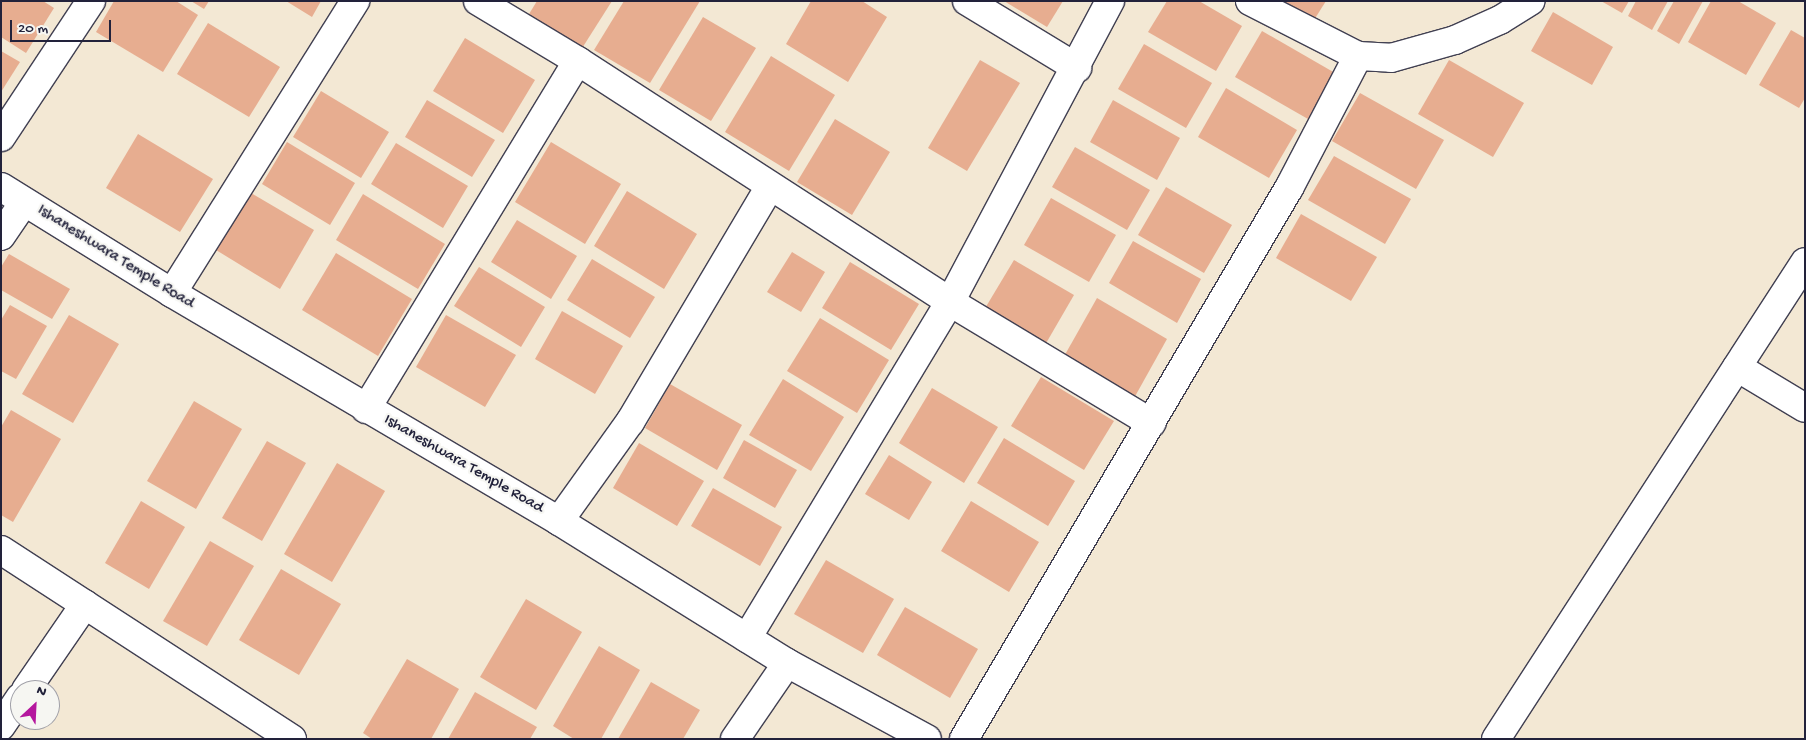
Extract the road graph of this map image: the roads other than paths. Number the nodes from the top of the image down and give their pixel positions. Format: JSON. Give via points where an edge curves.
{"nodes":[{"id":1,"x":92,"y":1,"type":"edge"},
{"id":2,"x":355,"y":1,"type":"edge"},
{"id":3,"x":478,"y":1,"type":"edge"},
{"id":4,"x":967,"y":1,"type":"edge"},
{"id":5,"x":1110,"y":1,"type":"edge"},
{"id":6,"x":1250,"y":1,"type":"edge"},
{"id":7,"x":1530,"y":1,"type":"edge"},
{"id":8,"x":506,"y":8,"type":"edge"},
{"id":9,"x":1358,"y":56,"type":"junction"},
{"id":10,"x":578,"y":61,"type":"junction"},
{"id":11,"x":1077,"y":68,"type":"junction"},
{"id":12,"x":1,"y":137,"type":"edge"},
{"id":13,"x":770,"y":186,"type":"junction"},
{"id":14,"x":1,"y":187,"type":"edge"},
{"id":15,"x":24,"y":202,"type":"junction"},
{"id":16,"x":1,"y":236,"type":"edge"},
{"id":17,"x":1805,"y":262,"type":"edge"},
{"id":18,"x":172,"y":293,"type":"junction"},
{"id":19,"x":950,"y":302,"type":"junction"},
{"id":20,"x":1737,"y":367,"type":"junction"},
{"id":21,"x":1805,"y":408,"type":"edge"},
{"id":22,"x":366,"y":409,"type":"junction"},
{"id":23,"x":1151,"y":423,"type":"junction"},
{"id":24,"x":559,"y":521,"type":"junction"},
{"id":25,"x":1,"y":550,"type":"edge"},
{"id":26,"x":85,"y":604,"type":"junction"},
{"id":27,"x":747,"y":638,"type":"junction"},
{"id":28,"x":787,"y":664,"type":"junction"},
{"id":29,"x":33,"y":680,"type":"edge"},
{"id":30,"x":10,"y":713,"type":"edge"},
{"id":31,"x":1,"y":726,"type":"edge"},
{"id":32,"x":911,"y":735,"type":"edge"},
{"id":33,"x":292,"y":739,"type":"edge"},
{"id":34,"x":734,"y":739,"type":"edge"},
{"id":35,"x":964,"y":739,"type":"edge"},
{"id":36,"x":1496,"y":739,"type":"edge"}],
"edges":[{"from":1,"to":12,"type":"street"},
{"from":2,"to":18,"type":"street"},
{"from":3,"to":8,"type":"street"},
{"from":4,"to":11,"type":"street"},
{"from":5,"to":11,"type":"street"},
{"from":6,"to":9,"type":"street"},
{"from":7,"to":9,"type":"street","via":[[1500,20],[1424,52],[1391,58]]},
{"from":8,"to":10,"type":"street"},
{"from":9,"to":23,"type":"street","via":[[1289,188]]},
{"from":10,"to":13,"type":"street"},
{"from":10,"to":22,"type":"street"},
{"from":11,"to":19,"type":"street"},
{"from":13,"to":19,"type":"street"},
{"from":13,"to":24,"type":"street","via":[[630,422]]},
{"from":14,"to":15,"type":"street","name":"Ishaneshwara Temple Road"},
{"from":15,"to":16,"type":"street"},
{"from":15,"to":18,"type":"street","name":"Ishaneshwara Temple Road"},
{"from":17,"to":20,"type":"street"},
{"from":18,"to":22,"type":"street","name":"Ishaneshwara Temple Road"},
{"from":19,"to":23,"type":"street"},
{"from":19,"to":27,"type":"street"},
{"from":20,"to":21,"type":"street"},
{"from":20,"to":36,"type":"street"},
{"from":22,"to":24,"type":"street","name":"Ishaneshwara Temple Road"},
{"from":23,"to":35,"type":"street"},
{"from":24,"to":27,"type":"street","name":"Ishaneshwara Temple Road"},
{"from":25,"to":26,"type":"street"},
{"from":26,"to":29,"type":"street"},
{"from":26,"to":33,"type":"street"},
{"from":27,"to":28,"type":"street","name":"Ishaneshwara Temple Road"},
{"from":28,"to":32,"type":"street","name":"Ishaneshwara Temple Road"},
{"from":28,"to":34,"type":"street"},
{"from":30,"to":31,"type":"street"}]}
